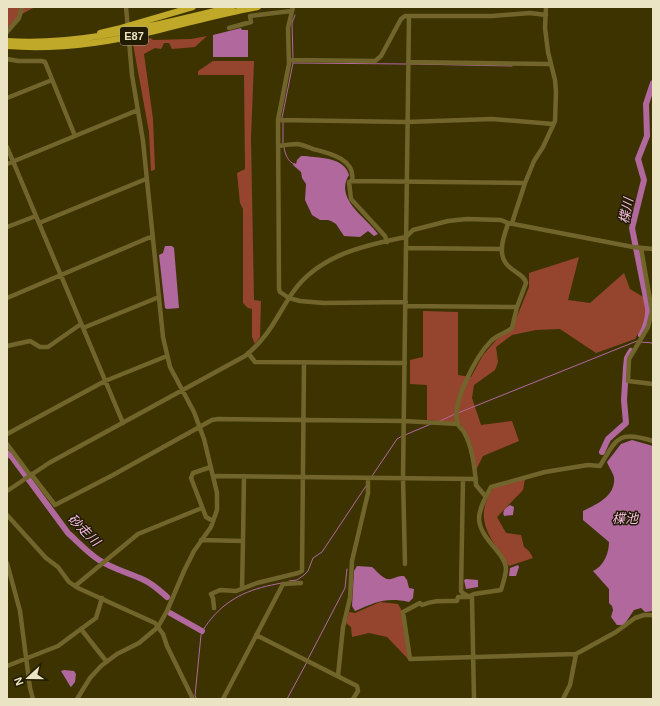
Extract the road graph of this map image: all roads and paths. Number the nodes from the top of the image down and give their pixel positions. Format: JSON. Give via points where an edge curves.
{"nodes":[{"id":1,"x":22,"y":7,"type":"edge"},
{"id":2,"x":126,"y":7,"type":"edge"},
{"id":3,"x":193,"y":7,"type":"edge"},
{"id":4,"x":232,"y":7,"type":"edge"},
{"id":5,"x":258,"y":7,"type":"edge"},
{"id":6,"x":292,"y":9,"type":"edge"},
{"id":7,"x":546,"y":11,"type":"edge"},
{"id":8,"x":409,"y":16,"type":"junction"},
{"id":9,"x":229,"y":28,"type":"dead end"},
{"id":10,"x":7,"y":32,"type":"edge"},
{"id":11,"x":7,"y":38,"type":"edge"},
{"id":12,"x":62,"y":40,"type":"junction"},
{"id":13,"x":7,"y":46,"type":"edge"},
{"id":14,"x":7,"y":59,"type":"edge"},
{"id":15,"x":289,"y":60,"type":"junction"},
{"id":16,"x":408,"y":62,"type":"junction"},
{"id":17,"x":550,"y":64,"type":"junction"},
{"id":18,"x":52,"y":80,"type":"junction"},
{"id":19,"x":7,"y":98,"type":"edge"},
{"id":20,"x":138,"y":110,"type":"junction"},
{"id":21,"x":278,"y":120,"type":"junction"},
{"id":22,"x":407,"y":122,"type":"junction"},
{"id":23,"x":553,"y":124,"type":"junction"},
{"id":24,"x":75,"y":136,"type":"junction"},
{"id":25,"x":279,"y":146,"type":"junction"},
{"id":26,"x":7,"y":147,"type":"edge"},
{"id":27,"x":13,"y":162,"type":"junction"},
{"id":28,"x":7,"y":164,"type":"edge"},
{"id":29,"x":146,"y":179,"type":"junction"},
{"id":30,"x":352,"y":181,"type":"junction"},
{"id":31,"x":407,"y":181,"type":"junction"},
{"id":32,"x":525,"y":183,"type":"junction"},
{"id":33,"x":36,"y":216,"type":"junction"},
{"id":34,"x":39,"y":223,"type":"junction"},
{"id":35,"x":510,"y":223,"type":"junction"},
{"id":36,"x":7,"y":227,"type":"edge"},
{"id":37,"x":153,"y":237,"type":"junction"},
{"id":38,"x":406,"y":237,"type":"junction"},
{"id":39,"x":387,"y":242,"type":"junction"},
{"id":40,"x":406,"y":248,"type":"junction"},
{"id":41,"x":640,"y":248,"type":"junction"},
{"id":42,"x":501,"y":249,"type":"junction"},
{"id":43,"x":653,"y":249,"type":"edge"},
{"id":44,"x":60,"y":276,"type":"junction"},
{"id":45,"x":159,"y":297,"type":"junction"},
{"id":46,"x":7,"y":298,"type":"edge"},
{"id":47,"x":289,"y":298,"type":"junction"},
{"id":48,"x":406,"y":304,"type":"junction"},
{"id":49,"x":517,"y":307,"type":"junction"},
{"id":50,"x":82,"y":326,"type":"junction"},
{"id":51,"x":7,"y":346,"type":"edge"},
{"id":52,"x":248,"y":353,"type":"junction"},
{"id":53,"x":167,"y":356,"type":"junction"},
{"id":54,"x":304,"y":362,"type":"junction"},
{"id":55,"x":405,"y":363,"type":"junction"},
{"id":56,"x":105,"y":381,"type":"junction"},
{"id":57,"x":653,"y":384,"type":"edge"},
{"id":58,"x":183,"y":391,"type":"junction"},
{"id":59,"x":304,"y":420,"type":"junction"},
{"id":60,"x":404,"y":421,"type":"junction"},
{"id":61,"x":123,"y":423,"type":"junction"},
{"id":62,"x":458,"y":424,"type":"junction"},
{"id":63,"x":200,"y":427,"type":"junction"},
{"id":64,"x":7,"y":434,"type":"edge"},
{"id":65,"x":653,"y":441,"type":"edge"},
{"id":66,"x":7,"y":444,"type":"edge"},
{"id":67,"x":211,"y":467,"type":"junction"},
{"id":68,"x":28,"y":476,"type":"junction"},
{"id":69,"x":244,"y":476,"type":"junction"},
{"id":70,"x":214,"y":477,"type":"junction"},
{"id":71,"x":303,"y":477,"type":"junction"},
{"id":72,"x":368,"y":478,"type":"junction"},
{"id":73,"x":404,"y":478,"type":"junction"},
{"id":74,"x":463,"y":479,"type":"junction"},
{"id":75,"x":476,"y":479,"type":"junction"},
{"id":76,"x":7,"y":491,"type":"edge"},
{"id":77,"x":486,"y":497,"type":"junction"},
{"id":78,"x":202,"y":508,"type":"junction"},
{"id":79,"x":7,"y":515,"type":"edge"},
{"id":80,"x":213,"y":521,"type":"junction"},
{"id":81,"x":201,"y":540,"type":"junction"},
{"id":82,"x":243,"y":541,"type":"junction"},
{"id":83,"x":7,"y":563,"type":"edge"},
{"id":84,"x":405,"y":564,"type":"dead end"},
{"id":85,"x":301,"y":583,"type":"dead end"},
{"id":86,"x":75,"y":586,"type":"junction"},
{"id":87,"x":242,"y":589,"type":"junction"},
{"id":88,"x":469,"y":596,"type":"junction"},
{"id":89,"x":102,"y":598,"type":"junction"},
{"id":90,"x":214,"y":608,"type":"dead end"},
{"id":91,"x":653,"y":615,"type":"edge"},
{"id":92,"x":158,"y":627,"type":"junction"},
{"id":93,"x":82,"y":629,"type":"junction"},
{"id":94,"x":256,"y":635,"type":"junction"},
{"id":95,"x":576,"y":654,"type":"junction"},
{"id":96,"x":473,"y":658,"type":"junction"},
{"id":97,"x":26,"y":659,"type":"junction"},
{"id":98,"x":106,"y":661,"type":"junction"},
{"id":99,"x":7,"y":666,"type":"edge"},
{"id":100,"x":338,"y":676,"type":"junction"},
{"id":101,"x":33,"y":699,"type":"edge"},
{"id":102,"x":78,"y":699,"type":"edge"},
{"id":103,"x":193,"y":699,"type":"edge"},
{"id":104,"x":223,"y":699,"type":"edge"},
{"id":105,"x":354,"y":699,"type":"edge"},
{"id":106,"x":474,"y":699,"type":"edge"},
{"id":107,"x":563,"y":699,"type":"edge"}],
"edges":[{"from":1,"to":10,"type":"street","via":[[19,18]]},
{"from":2,"to":20,"type":"street","via":[[128,44]]},
{"from":3,"to":12,"type":"highway","via":[[121,28]]},
{"from":4,"to":12,"type":"highway","number":"E87","via":[[122,33]]},
{"from":5,"to":13,"type":"highway","number":"E87","via":[[154,32],[99,42],[49,47]]},
{"from":6,"to":9,"type":"street","via":[[250,16],[251,22]]},
{"from":6,"to":15,"type":"street","via":[[288,28]]},
{"from":7,"to":8,"type":"street","via":[[492,16]]},
{"from":7,"to":17,"type":"street","via":[[545,28]]},
{"from":8,"to":15,"type":"street","via":[[402,18],[381,56],[375,61]]},
{"from":8,"to":16,"type":"street"},
{"from":11,"to":12,"type":"highway","number":"E87","via":[[34,42]]},
{"from":14,"to":18,"type":"street","via":[[42,60]]},
{"from":15,"to":21,"type":"street"},
{"from":16,"to":17,"type":"street"},
{"from":16,"to":22,"type":"street"},
{"from":17,"to":23,"type":"street","via":[[556,92]]},
{"from":18,"to":19,"type":"street"},
{"from":18,"to":24,"type":"street"},
{"from":20,"to":24,"type":"street"},
{"from":20,"to":29,"type":"street"},
{"from":21,"to":22,"type":"street"},
{"from":21,"to":25,"type":"street"},
{"from":22,"to":23,"type":"street","via":[[492,119]]},
{"from":22,"to":31,"type":"street"},
{"from":23,"to":32,"type":"street"},
{"from":24,"to":27,"type":"street"},
{"from":25,"to":30,"type":"street","via":[[298,144],[338,158],[351,168]]},
{"from":25,"to":47,"type":"street","via":[[279,289]]},
{"from":26,"to":27,"type":"street"},
{"from":27,"to":28,"type":"street"},
{"from":27,"to":33,"type":"street"},
{"from":29,"to":34,"type":"street"},
{"from":29,"to":37,"type":"street"},
{"from":30,"to":31,"type":"street"},
{"from":30,"to":39,"type":"street","via":[[349,182],[351,199],[385,236]]},
{"from":31,"to":32,"type":"street"},
{"from":31,"to":38,"type":"street"},
{"from":32,"to":35,"type":"street"},
{"from":33,"to":34,"type":"street"},
{"from":33,"to":36,"type":"street"},
{"from":34,"to":44,"type":"street"},
{"from":35,"to":38,"type":"street","via":[[501,220],[448,221],[413,230]]},
{"from":35,"to":41,"type":"street"},
{"from":35,"to":42,"type":"street"},
{"from":37,"to":44,"type":"street"},
{"from":37,"to":45,"type":"street"},
{"from":38,"to":39,"type":"street"},
{"from":38,"to":40,"type":"street"},
{"from":39,"to":47,"type":"street","via":[[348,252],[326,262],[306,277]]},
{"from":40,"to":42,"type":"street"},
{"from":40,"to":48,"type":"street"},
{"from":41,"to":43,"type":"street"},
{"from":41,"to":57,"type":"street","via":[[652,311],[648,327],[629,359],[628,381]]},
{"from":42,"to":49,"type":"street","via":[[507,266],[526,281]]},
{"from":44,"to":46,"type":"street"},
{"from":44,"to":50,"type":"street"},
{"from":45,"to":50,"type":"street"},
{"from":45,"to":53,"type":"street"},
{"from":47,"to":48,"type":"street","via":[[324,303]]},
{"from":47,"to":52,"type":"street","via":[[274,326]]},
{"from":48,"to":49,"type":"street"},
{"from":48,"to":55,"type":"street"},
{"from":49,"to":62,"type":"street","via":[[512,328],[492,340],[470,373],[459,400]]},
{"from":50,"to":51,"type":"street","via":[[48,347],[40,347],[30,341]]},
{"from":50,"to":56,"type":"street"},
{"from":52,"to":54,"type":"street","via":[[255,362]]},
{"from":52,"to":58,"type":"street"},
{"from":53,"to":56,"type":"street"},
{"from":53,"to":58,"type":"street"},
{"from":54,"to":55,"type":"street"},
{"from":54,"to":59,"type":"street"},
{"from":55,"to":60,"type":"street"},
{"from":56,"to":61,"type":"street"},
{"from":56,"to":64,"type":"street"},
{"from":58,"to":61,"type":"street"},
{"from":58,"to":63,"type":"street"},
{"from":59,"to":60,"type":"street"},
{"from":59,"to":63,"type":"street","via":[[218,419]]},
{"from":59,"to":71,"type":"street"},
{"from":60,"to":62,"type":"street"},
{"from":60,"to":73,"type":"street"},
{"from":61,"to":68,"type":"street"},
{"from":62,"to":75,"type":"street","via":[[466,434]]},
{"from":63,"to":67,"type":"street"},
{"from":63,"to":68,"type":"street","via":[[55,504]]},
{"from":65,"to":77,"type":"street","via":[[625,436],[616,441],[600,466],[574,467],[514,479],[491,487]]},
{"from":66,"to":68,"type":"street"},
{"from":67,"to":70,"type":"street"},
{"from":67,"to":78,"type":"street","via":[[192,476]]},
{"from":68,"to":76,"type":"street"},
{"from":69,"to":70,"type":"street"},
{"from":69,"to":71,"type":"street"},
{"from":69,"to":82,"type":"street"},
{"from":70,"to":80,"type":"street","via":[[217,504]]},
{"from":71,"to":72,"type":"street"},
{"from":71,"to":87,"type":"street","via":[[302,571]]},
{"from":72,"to":73,"type":"street"},
{"from":72,"to":100,"type":"street","via":[[368,493],[352,561],[350,598],[342,627]]},
{"from":73,"to":74,"type":"street"},
{"from":73,"to":84,"type":"street"},
{"from":74,"to":75,"type":"street"},
{"from":74,"to":88,"type":"street","via":[[461,591]]},
{"from":75,"to":77,"type":"street","via":[[476,485]]},
{"from":77,"to":88,"type":"street","via":[[480,510],[480,523],[484,534],[504,562],[506,571],[500,591]]},
{"from":78,"to":80,"type":"street","via":[[207,518]]},
{"from":78,"to":86,"type":"street","via":[[140,532]]},
{"from":79,"to":86,"type":"street"},
{"from":80,"to":81,"type":"street"},
{"from":81,"to":82,"type":"street"},
{"from":81,"to":92,"type":"street"},
{"from":82,"to":87,"type":"street"},
{"from":83,"to":97,"type":"street","via":[[20,611]]},
{"from":85,"to":94,"type":"street","via":[[282,583]]},
{"from":86,"to":89,"type":"street"},
{"from":87,"to":90,"type":"street","via":[[220,590],[211,594]]},
{"from":88,"to":96,"type":"street","via":[[472,598]]},
{"from":88,"to":96,"type":"street","via":[[458,597],[457,601],[445,600],[422,605],[420,602],[403,612],[410,660]]},
{"from":89,"to":92,"type":"street","via":[[148,619]]},
{"from":89,"to":93,"type":"street","via":[[96,618]]},
{"from":91,"to":95,"type":"street","via":[[640,616]]},
{"from":92,"to":98,"type":"street","via":[[139,643]]},
{"from":92,"to":103,"type":"street"},
{"from":93,"to":97,"type":"street","via":[[58,646]]},
{"from":93,"to":98,"type":"street"},
{"from":94,"to":100,"type":"street"},
{"from":94,"to":104,"type":"street"},
{"from":95,"to":96,"type":"street"},
{"from":95,"to":107,"type":"street","via":[[570,685]]},
{"from":96,"to":106,"type":"street"},
{"from":97,"to":99,"type":"street"},
{"from":97,"to":101,"type":"street"},
{"from":98,"to":102,"type":"street","via":[[93,674]]},
{"from":100,"to":105,"type":"street","via":[[357,686],[358,691]]}]}
